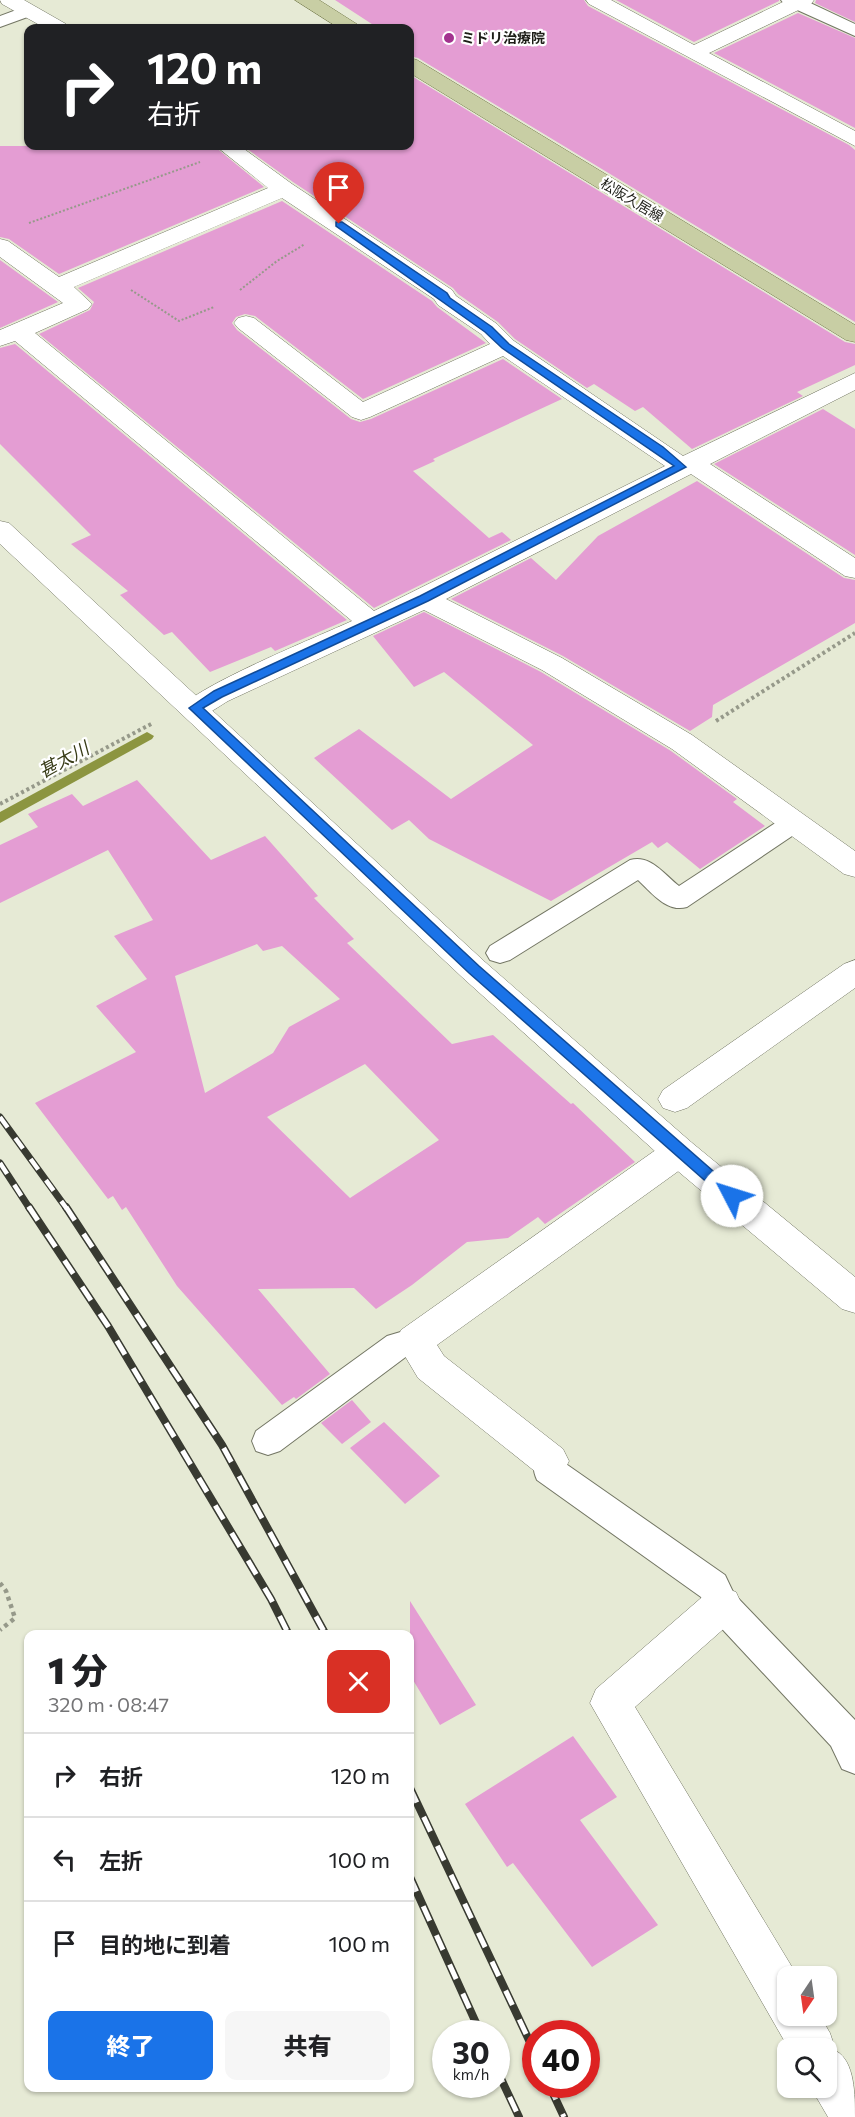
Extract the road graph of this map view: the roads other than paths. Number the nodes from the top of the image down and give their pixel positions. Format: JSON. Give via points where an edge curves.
{"nodes":[{"id":1,"x":9,"y":0,"type":"edge"},
{"id":2,"x":305,"y":0,"type":"edge"},
{"id":3,"x":596,"y":0,"type":"edge"},
{"id":4,"x":797,"y":1,"type":"edge"},
{"id":5,"x":27,"y":11,"type":"junction"},
{"id":6,"x":0,"y":22,"type":"edge"},
{"id":7,"x":51,"y":24,"type":"edge"},
{"id":8,"x":345,"y":24,"type":"edge"},
{"id":9,"x":855,"y":31,"type":"edge"},
{"id":10,"x":694,"y":53,"type":"junction"},
{"id":11,"x":414,"y":66,"type":"edge"},
{"id":12,"x":855,"y":140,"type":"edge"},
{"id":13,"x":233,"y":150,"type":"edge"},
{"id":14,"x":284,"y":189,"type":"junction"},
{"id":15,"x":0,"y":246,"type":"edge"},
{"id":16,"x":57,"y":286,"type":"junction"},
{"id":17,"x":246,"y":323,"type":"dead end"},
{"id":18,"x":855,"y":334,"type":"edge"},
{"id":19,"x":9,"y":335,"type":"edge"},
{"id":20,"x":505,"y":346,"type":"junction"},
{"id":21,"x":855,"y":380,"type":"edge"},
{"id":22,"x":686,"y":464,"type":"junction"},
{"id":23,"x":0,"y":529,"type":"edge"},
{"id":24,"x":855,"y":570,"type":"edge"},
{"id":25,"x":424,"y":599,"type":"junction"},
{"id":26,"x":370,"y":622,"type":"junction"},
{"id":27,"x":195,"y":708,"type":"junction"},
{"id":28,"x":795,"y":822,"type":"junction"},
{"id":29,"x":855,"y":866,"type":"edge"},
{"id":30,"x":500,"y":953,"type":"dead end"},
{"id":31,"x":855,"y":972,"type":"edge"},
{"id":32,"x":675,"y":1099,"type":"dead end"},
{"id":33,"x":679,"y":1152,"type":"junction"},
{"id":34,"x":855,"y":1298,"type":"edge"},
{"id":35,"x":414,"y":1341,"type":"junction"},
{"id":36,"x":268,"y":1441,"type":"dead end"},
{"id":37,"x":550,"y":1461,"type":"joint"},
{"id":38,"x":722,"y":1605,"type":"junction"},
{"id":39,"x":855,"y":1757,"type":"edge"},
{"id":40,"x":777,"y":1984,"type":"edge"},
{"id":41,"x":837,"y":2088,"type":"edge"},
{"id":42,"x":854,"y":2117,"type":"edge"}],
"edges":[{"from":1,"to":5,"type":"street"},
{"from":2,"to":8,"type":"main road"},
{"from":3,"to":10,"type":"street"},
{"from":4,"to":9,"type":"lane"},
{"from":4,"to":10,"type":"street"},
{"from":5,"to":6,"type":"lane"},
{"from":5,"to":7,"type":"street"},
{"from":10,"to":12,"type":"street"},
{"from":11,"to":18,"type":"main road","name":"松阪久居線"},
{"from":13,"to":14,"type":"street"},
{"from":14,"to":16,"type":"street"},
{"from":14,"to":20,"type":"street","via":[[444,295]]},
{"from":15,"to":16,"type":"street"},
{"from":16,"to":19,"type":"street","via":[[80,304]]},
{"from":17,"to":20,"type":"street","via":[[361,411]]},
{"from":19,"to":26,"type":"street"},
{"from":20,"to":22,"type":"street"},
{"from":21,"to":22,"type":"street"},
{"from":22,"to":24,"type":"street"},
{"from":22,"to":25,"type":"street"},
{"from":23,"to":27,"type":"street"},
{"from":25,"to":26,"type":"street"},
{"from":25,"to":28,"type":"street","via":[[552,664],[682,742]]},
{"from":26,"to":27,"type":"street"},
{"from":27,"to":33,"type":"street","via":[[474,970]]},
{"from":28,"to":29,"type":"street"},
{"from":28,"to":30,"type":"lane","via":[[678,900],[639,867]]},
{"from":31,"to":32,"type":"street"},
{"from":33,"to":34,"type":"street"},
{"from":33,"to":35,"type":"street"},
{"from":35,"to":36,"type":"lane","via":[[398,1345]]},
{"from":35,"to":37,"type":"street","via":[[431,1367]]},
{"from":37,"to":38,"type":"lane","via":[[549,1470],[713,1586]]},
{"from":38,"to":39,"type":"lane","via":[[844,1734]]},
{"from":38,"to":40,"type":"street","via":[[610,1703]]},
{"from":41,"to":42,"type":"street"}]}
